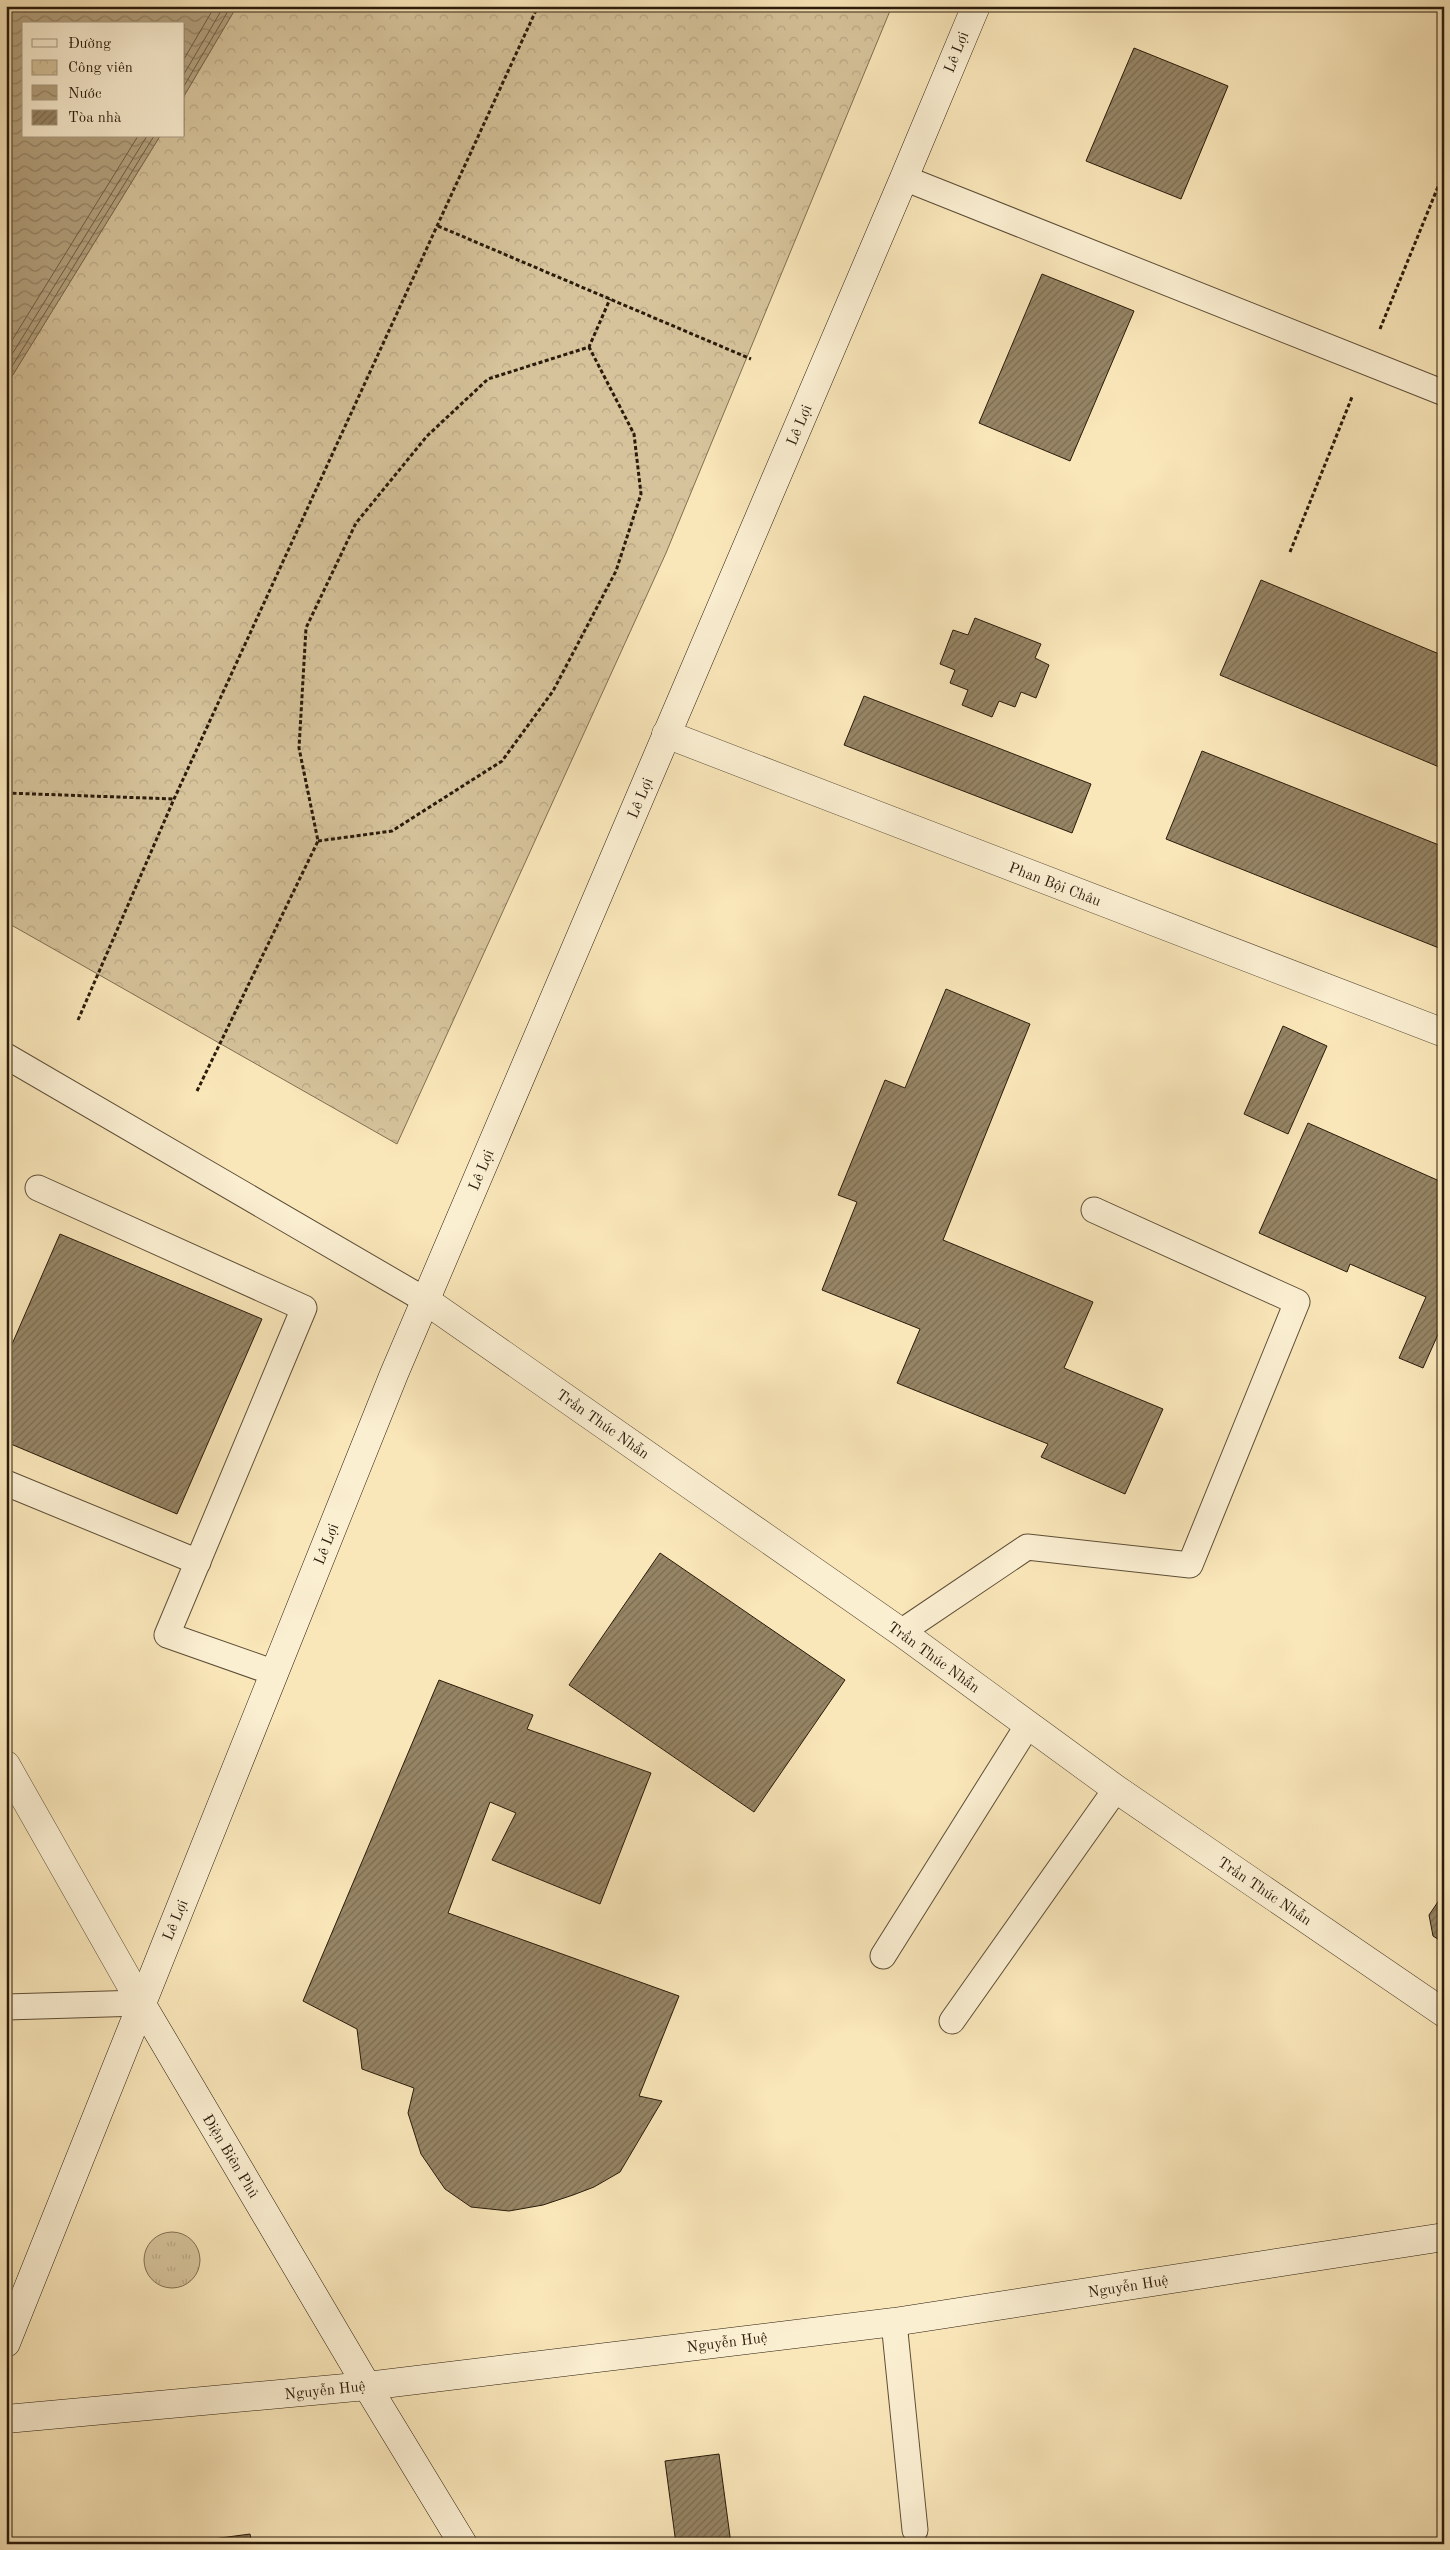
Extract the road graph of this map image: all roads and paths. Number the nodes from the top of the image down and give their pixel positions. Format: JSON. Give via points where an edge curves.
{"nodes":[{"id":1,"x":538,"y":6,"type":"edge"},
{"id":2,"x":976,"y":6,"type":"edge"},
{"id":3,"x":904,"y":178,"type":"junction"},
{"id":4,"x":438,"y":226,"type":"junction"},
{"id":5,"x":610,"y":299,"type":"junction"},
{"id":6,"x":589,"y":346,"type":"junction"},
{"id":7,"x":751,"y":359,"type":"dead end"},
{"id":8,"x":1444,"y":393,"type":"edge"},
{"id":9,"x":666,"y":734,"type":"junction"},
{"id":10,"x":6,"y":793,"type":"edge"},
{"id":11,"x":174,"y":799,"type":"junction"},
{"id":12,"x":318,"y":841,"type":"junction"},
{"id":13,"x":78,"y":1020,"type":"dead end"},
{"id":14,"x":1444,"y":1033,"type":"edge"},
{"id":15,"x":6,"y":1056,"type":"edge"},
{"id":16,"x":197,"y":1091,"type":"dead end"},
{"id":17,"x":38,"y":1188,"type":"dead end"},
{"id":18,"x":1094,"y":1210,"type":"dead end"},
{"id":19,"x":425,"y":1300,"type":"junction"},
{"id":20,"x":6,"y":1483,"type":"edge"},
{"id":21,"x":198,"y":1562,"type":"junction"},
{"id":22,"x":901,"y":1632,"type":"junction"},
{"id":23,"x":275,"y":1673,"type":"junction"},
{"id":24,"x":1028,"y":1725,"type":"junction"},
{"id":25,"x":6,"y":1765,"type":"edge"},
{"id":26,"x":1116,"y":1789,"type":"junction"},
{"id":27,"x":883,"y":1956,"type":"dead end"},
{"id":28,"x":140,"y":2002,"type":"junction"},
{"id":29,"x":6,"y":2007,"type":"edge"},
{"id":30,"x":1444,"y":2012,"type":"edge"},
{"id":31,"x":952,"y":2021,"type":"dead end"},
{"id":32,"x":1444,"y":2237,"type":"edge"},
{"id":33,"x":894,"y":2322,"type":"junction"},
{"id":34,"x":6,"y":2343,"type":"edge"},
{"id":35,"x":367,"y":2386,"type":"junction"},
{"id":36,"x":6,"y":2419,"type":"edge"},
{"id":37,"x":915,"y":2530,"type":"dead end"},
{"id":38,"x":463,"y":2544,"type":"edge"}],
"edges":[{"from":1,"to":4,"type":"path"},
{"from":2,"to":3,"type":"main road","name":"Lê Lợi"},
{"from":3,"to":8,"type":"lane"},
{"from":3,"to":9,"type":"main road","name":"Lê Lợi"},
{"from":4,"to":5,"type":"path"},
{"from":4,"to":11,"type":"path"},
{"from":5,"to":6,"type":"path"},
{"from":5,"to":7,"type":"path"},
{"from":6,"to":12,"type":"path","via":[[488,379],[427,436],[356,523],[306,628],[299,748]]},
{"from":6,"to":12,"type":"path","via":[[634,434],[640,494],[616,571],[553,691],[502,761],[392,831]]},
{"from":9,"to":14,"type":"main road","name":"Phan Bội Châu"},
{"from":9,"to":19,"type":"main road","name":"Lê Lợi"},
{"from":10,"to":11,"type":"path"},
{"from":11,"to":13,"type":"path"},
{"from":12,"to":16,"type":"path"},
{"from":15,"to":19,"type":"lane"},
{"from":17,"to":21,"type":"lane","via":[[304,1308]]},
{"from":18,"to":22,"type":"lane","via":[[1297,1302],[1190,1565],[1027,1547]]},
{"from":19,"to":22,"type":"main road","name":"Trần Thúc Nhẫn"},
{"from":19,"to":23,"type":"main road","name":"Lê Lợi"},
{"from":20,"to":21,"type":"lane"},
{"from":21,"to":23,"type":"lane","via":[[167,1635]]},
{"from":22,"to":24,"type":"main road","name":"Trần Thúc Nhẫn"},
{"from":23,"to":28,"type":"main road","name":"Lê Lợi"},
{"from":24,"to":26,"type":"main road","name":"Trần Thúc Nhẫn"},
{"from":24,"to":27,"type":"lane"},
{"from":25,"to":28,"type":"main road","name":"Điện Biên Phủ"},
{"from":26,"to":30,"type":"main road","name":"Trần Thúc Nhẫn"},
{"from":26,"to":31,"type":"lane"},
{"from":28,"to":29,"type":"lane"},
{"from":28,"to":34,"type":"main road","name":"Lê Lợi"},
{"from":28,"to":35,"type":"main road","name":"Điện Biên Phủ"},
{"from":32,"to":33,"type":"main road","name":"Nguyễn Huệ"},
{"from":33,"to":35,"type":"main road","name":"Nguyễn Huệ"},
{"from":33,"to":37,"type":"lane"},
{"from":35,"to":36,"type":"main road","name":"Nguyễn Huệ"},
{"from":35,"to":38,"type":"main road","name":"Điện Biên Phủ"}]}
